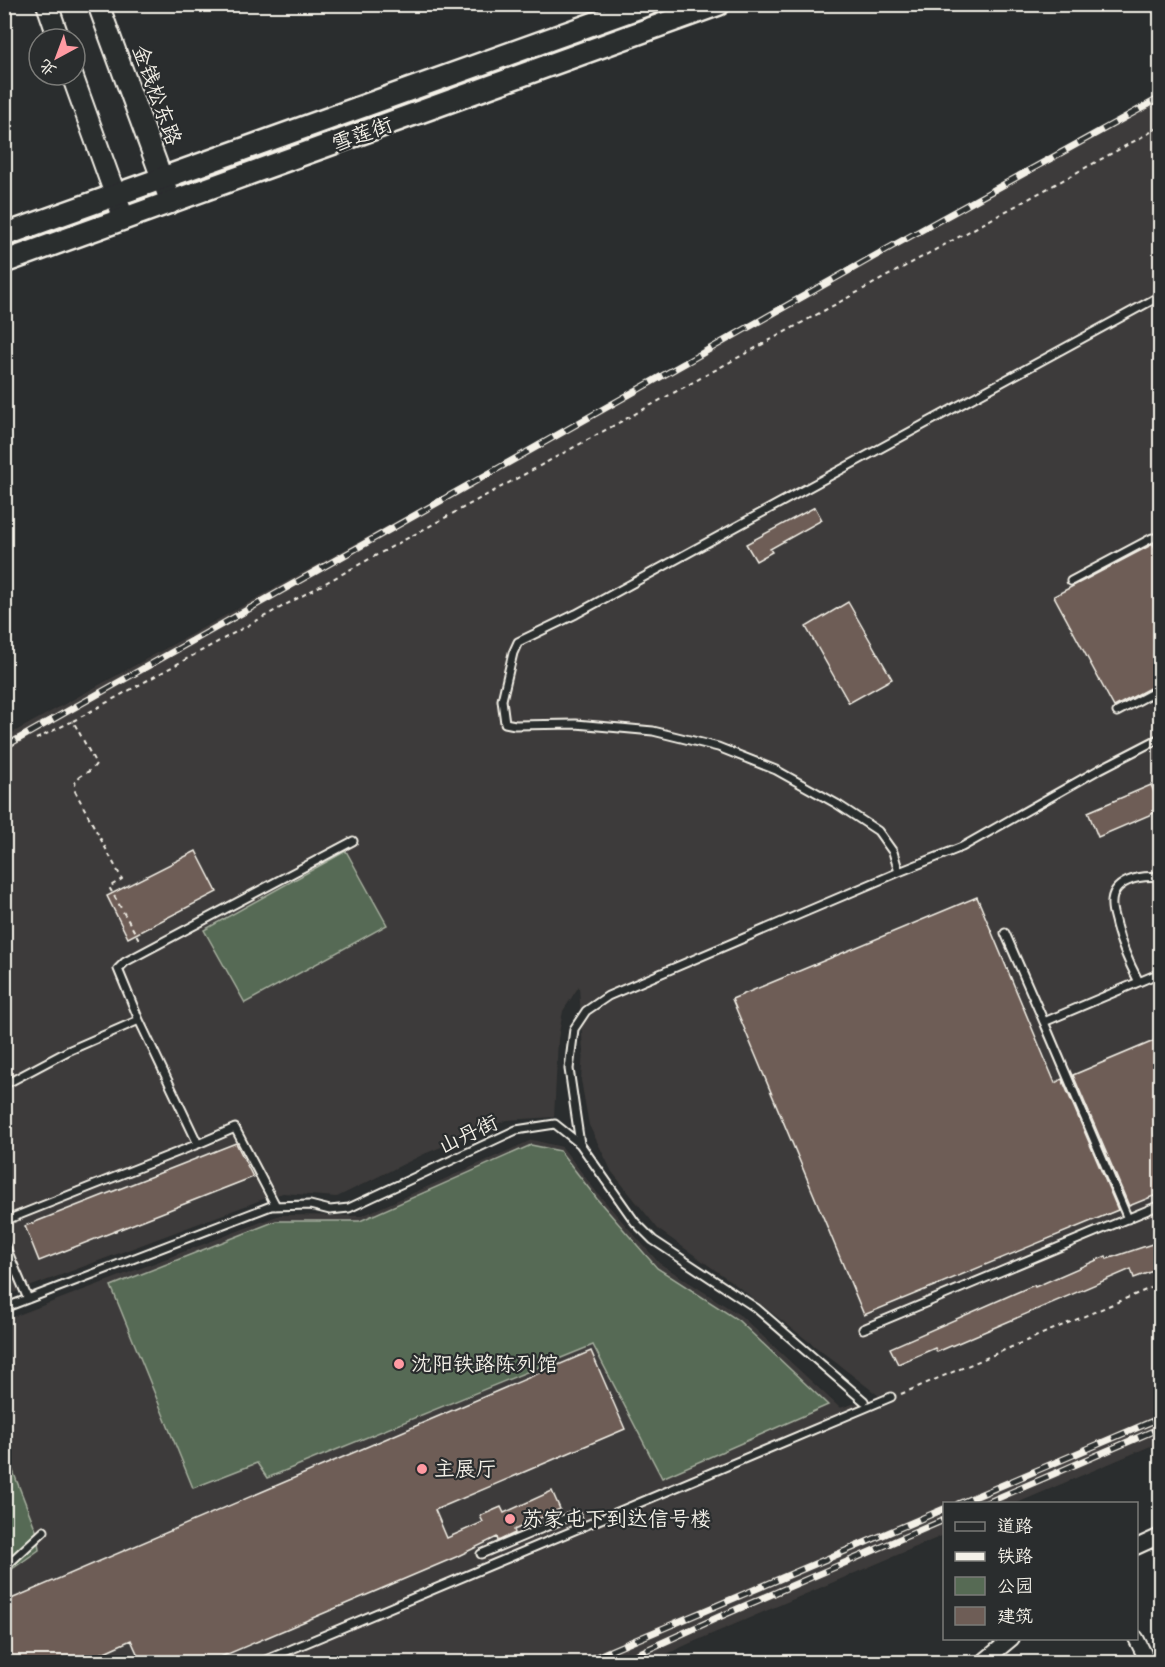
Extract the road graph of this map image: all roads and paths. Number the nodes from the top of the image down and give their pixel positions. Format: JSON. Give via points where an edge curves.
{"nodes":[{"id":1,"x":47,"y":4,"type":"edge"},
{"id":2,"x":98,"y":4,"type":"edge"},
{"id":3,"x":719,"y":4,"type":"edge"},
{"id":4,"x":636,"y":6,"type":"edge"},
{"id":5,"x":55,"y":27,"type":"edge"},
{"id":6,"x":76,"y":87,"type":"edge"},
{"id":7,"x":1161,"y":127,"type":"edge"},
{"id":8,"x":162,"y":178,"type":"junction"},
{"id":9,"x":116,"y":194,"type":"junction"},
{"id":10,"x":171,"y":203,"type":"junction"},
{"id":11,"x":124,"y":219,"type":"junction"},
{"id":12,"x":4,"y":235,"type":"edge"},
{"id":13,"x":4,"y":262,"type":"edge"},
{"id":14,"x":1161,"y":296,"type":"edge"},
{"id":15,"x":1161,"y":538,"type":"edge"},
{"id":16,"x":1071,"y":581,"type":"dead end"},
{"id":17,"x":1161,"y":689,"type":"edge"},
{"id":18,"x":1117,"y":712,"type":"dead end"},
{"id":19,"x":73,"y":721,"type":"junction"},
{"id":20,"x":36,"y":740,"type":"dead end"},
{"id":21,"x":1160,"y":741,"type":"edge"},
{"id":22,"x":353,"y":841,"type":"dead end"},
{"id":23,"x":899,"y":872,"type":"junction"},
{"id":24,"x":1161,"y":877,"type":"edge"},
{"id":25,"x":1005,"y":933,"type":"dead end"},
{"id":26,"x":145,"y":951,"type":"junction"},
{"id":27,"x":1161,"y":973,"type":"edge"},
{"id":28,"x":1139,"y":982,"type":"junction"},
{"id":29,"x":139,"y":1020,"type":"junction"},
{"id":30,"x":1044,"y":1022,"type":"junction"},
{"id":31,"x":4,"y":1085,"type":"edge"},
{"id":32,"x":198,"y":1144,"type":"junction"},
{"id":33,"x":579,"y":1144,"type":"junction"},
{"id":34,"x":1161,"y":1205,"type":"edge"},
{"id":35,"x":276,"y":1206,"type":"junction"},
{"id":36,"x":1128,"y":1219,"type":"junction"},
{"id":37,"x":4,"y":1221,"type":"edge"},
{"id":38,"x":4,"y":1243,"type":"edge"},
{"id":39,"x":1161,"y":1284,"type":"edge"},
{"id":40,"x":28,"y":1299,"type":"junction"},
{"id":41,"x":4,"y":1308,"type":"edge"},
{"id":42,"x":863,"y":1329,"type":"dead end"},
{"id":43,"x":891,"y":1397,"type":"joint"},
{"id":44,"x":864,"y":1401,"type":"dead end"},
{"id":45,"x":580,"y":1528,"type":"junction"},
{"id":46,"x":44,"y":1531,"type":"dead end"},
{"id":47,"x":1161,"y":1536,"type":"edge"},
{"id":48,"x":1138,"y":1547,"type":"edge"},
{"id":49,"x":496,"y":1548,"type":"junction"},
{"id":50,"x":481,"y":1554,"type":"dead end"},
{"id":51,"x":501,"y":1562,"type":"junction"},
{"id":52,"x":4,"y":1568,"type":"edge"},
{"id":53,"x":1010,"y":1640,"type":"edge"},
{"id":54,"x":1138,"y":1640,"type":"edge"},
{"id":55,"x":261,"y":1662,"type":"edge"},
{"id":56,"x":983,"y":1662,"type":"edge"},
{"id":57,"x":1148,"y":1662,"type":"edge"}],
"edges":[{"from":1,"to":5,"type":"main road"},
{"from":2,"to":8,"type":"main road","name":"金钱松东路"},
{"from":3,"to":10,"type":"main road","name":"雪莲街"},
{"from":4,"to":8,"type":"main road","name":"雪莲街"},
{"from":6,"to":9,"type":"main road"},
{"from":7,"to":19,"type":"path"},
{"from":8,"to":9,"type":"main road","name":"雪莲街"},
{"from":8,"to":10,"type":"main road","name":"金钱松东路"},
{"from":9,"to":11,"type":"main road"},
{"from":9,"to":12,"type":"main road","name":"雪莲街"},
{"from":10,"to":11,"type":"main road","name":"雪莲街"},
{"from":11,"to":13,"type":"main road","name":"雪莲街"},
{"from":14,"to":23,"type":"lane","via":[[518,642],[513,652],[502,700],[505,723],[653,731],[718,747],[776,771],[878,831],[893,852]]},
{"from":15,"to":16,"type":"lane","via":[[1152,537]]},
{"from":17,"to":18,"type":"lane"},
{"from":19,"to":20,"type":"path"},
{"from":19,"to":26,"type":"path","via":[[96,764],[77,778],[75,791],[122,879],[109,887]]},
{"from":21,"to":23,"type":"lane","via":[[1100,769],[962,847]]},
{"from":22,"to":26,"type":"lane"},
{"from":23,"to":33,"type":"lane","via":[[608,996],[586,1011],[574,1029],[569,1069]]},
{"from":24,"to":28,"type":"lane","via":[[1124,881],[1113,894],[1112,906],[1123,950]]},
{"from":25,"to":30,"type":"lane"},
{"from":26,"to":29,"type":"lane","via":[[118,969]]},
{"from":27,"to":28,"type":"lane"},
{"from":28,"to":30,"type":"lane"},
{"from":29,"to":31,"type":"lane"},
{"from":29,"to":32,"type":"lane"},
{"from":30,"to":36,"type":"lane"},
{"from":32,"to":35,"type":"lane","via":[[235,1128]]},
{"from":32,"to":37,"type":"lane"},
{"from":33,"to":35,"type":"lane","name":"山丹街","via":[[555,1124],[516,1130],[349,1208]]},
{"from":33,"to":44,"type":"lane","name":"山丹街","via":[[635,1222],[653,1240],[756,1308]]},
{"from":34,"to":36,"type":"lane"},
{"from":35,"to":40,"type":"lane","name":"山丹街"},
{"from":36,"to":42,"type":"lane"},
{"from":38,"to":40,"type":"lane"},
{"from":39,"to":43,"type":"path"},
{"from":40,"to":41,"type":"lane","name":"山丹街"},
{"from":43,"to":45,"type":"lane"},
{"from":45,"to":49,"type":"lane","via":[[576,1514]]},
{"from":45,"to":51,"type":"lane"},
{"from":46,"to":52,"type":"lane"},
{"from":47,"to":48,"type":"street"},
{"from":49,"to":50,"type":"lane"},
{"from":49,"to":51,"type":"lane"},
{"from":51,"to":55,"type":"lane"},
{"from":53,"to":56,"type":"street"},
{"from":54,"to":57,"type":"street"}]}
